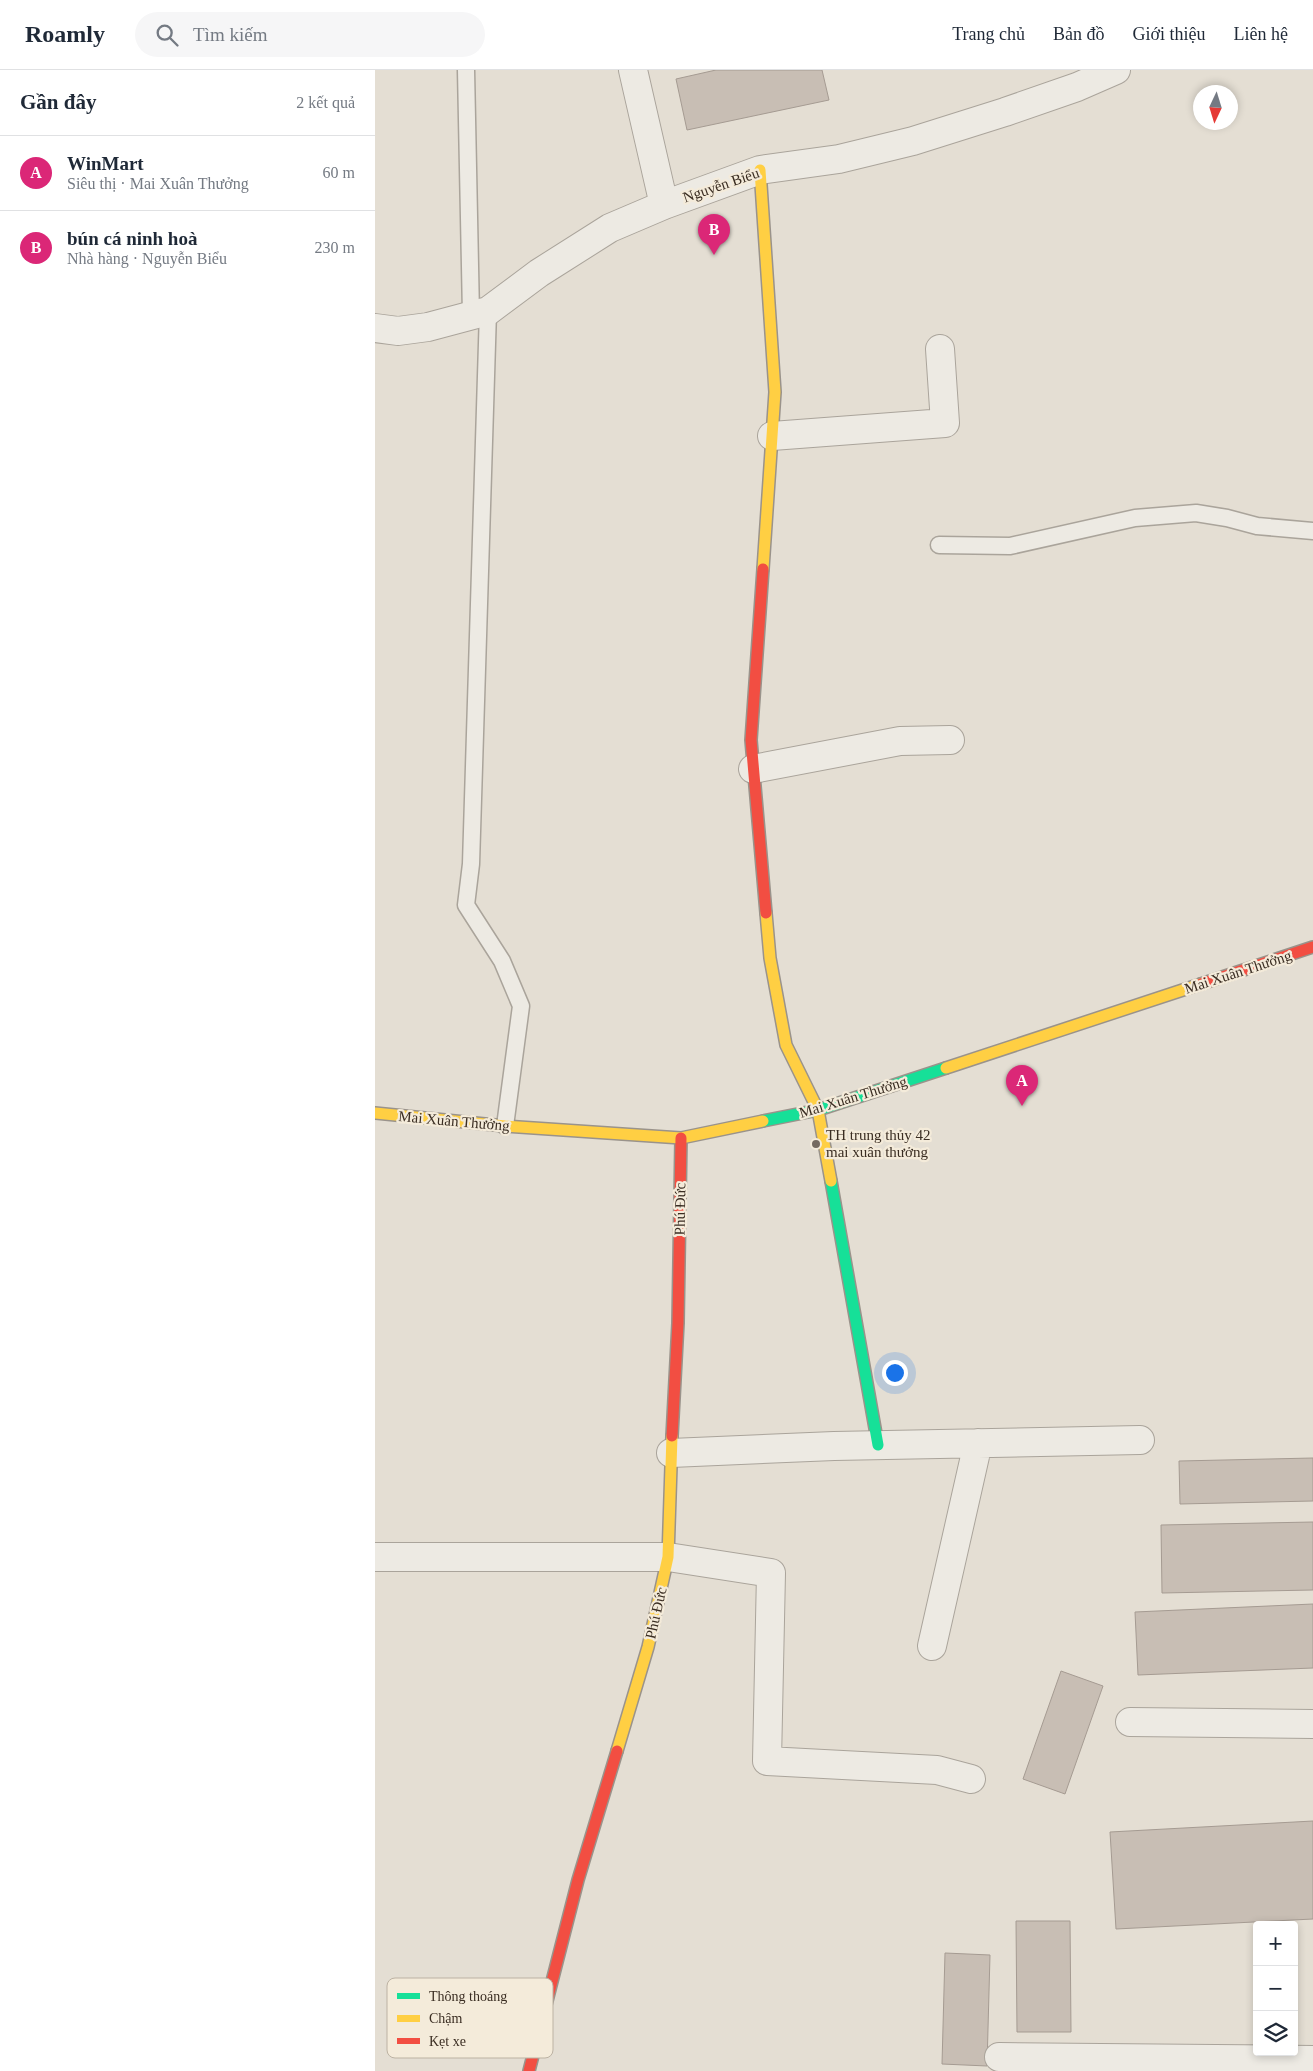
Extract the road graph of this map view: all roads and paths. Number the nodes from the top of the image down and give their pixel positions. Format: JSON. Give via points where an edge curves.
{"nodes":[{"id":1,"x":466,"y":70,"type":"edge"},
{"id":2,"x":633,"y":70,"type":"edge"},
{"id":3,"x":1116,"y":70,"type":"edge"},
{"id":4,"x":760,"y":170,"type":"junction"},
{"id":5,"x":665,"y":205,"type":"junction"},
{"id":6,"x":480,"y":313,"type":"junction"},
{"id":7,"x":375,"y":328,"type":"edge"},
{"id":8,"x":940,"y":348,"type":"dead end"},
{"id":9,"x":772,"y":436,"type":"junction"},
{"id":10,"x":1313,"y":531,"type":"edge"},
{"id":11,"x":939,"y":545,"type":"dead end"},
{"id":12,"x":950,"y":740,"type":"dead end"},
{"id":13,"x":753,"y":769,"type":"junction"},
{"id":14,"x":1313,"y":947,"type":"edge"},
{"id":15,"x":818,"y":1110,"type":"junction"},
{"id":16,"x":375,"y":1113,"type":"edge"},
{"id":17,"x":505,"y":1126,"type":"junction"},
{"id":18,"x":681,"y":1138,"type":"junction"},
{"id":19,"x":1140,"y":1440,"type":"dead end"},
{"id":20,"x":978,"y":1443,"type":"junction"},
{"id":21,"x":878,"y":1445,"type":"junction"},
{"id":22,"x":671,"y":1453,"type":"junction"},
{"id":23,"x":375,"y":1557,"type":"edge"},
{"id":24,"x":668,"y":1557,"type":"junction"},
{"id":25,"x":932,"y":1646,"type":"dead end"},
{"id":26,"x":1130,"y":1722,"type":"dead end"},
{"id":27,"x":1313,"y":1724,"type":"edge"},
{"id":28,"x":971,"y":1779,"type":"dead end"},
{"id":29,"x":553,"y":1978,"type":"edge"},
{"id":30,"x":999,"y":2057,"type":"dead end"},
{"id":31,"x":532,"y":2058,"type":"edge"},
{"id":32,"x":1313,"y":2060,"type":"edge"},
{"id":33,"x":529,"y":2071,"type":"edge"}],
"edges":[{"from":1,"to":6,"type":"lane"},
{"from":2,"to":5,"type":"street"},
{"from":3,"to":4,"type":"street","name":"Nguyễn Biểu","via":[[1077,87],[913,141],[839,159]]},
{"from":4,"to":5,"type":"street","name":"Nguyễn Biểu"},
{"from":4,"to":9,"type":"street","via":[[775,392]]},
{"from":5,"to":6,"type":"street","name":"Nguyễn Biểu","via":[[610,228]]},
{"from":6,"to":7,"type":"street","name":"Nguyễn Biểu","via":[[428,327],[397,331]]},
{"from":6,"to":17,"type":"lane","via":[[472,855],[466,905],[502,961],[521,1006]]},
{"from":8,"to":9,"type":"street","via":[[945,423]]},
{"from":9,"to":13,"type":"street","via":[[751,740]]},
{"from":10,"to":11,"type":"lane","via":[[1257,526],[1196,513],[1135,518],[1010,546]]},
{"from":12,"to":13,"type":"street","via":[[900,741]]},
{"from":13,"to":15,"type":"street","via":[[770,958],[786,1045]]},
{"from":14,"to":15,"type":"street","name":"Mai Xuân Thưởng"},
{"from":15,"to":18,"type":"street","name":"Mai Xuân Thưởng"},
{"from":15,"to":21,"type":"street"},
{"from":16,"to":17,"type":"street","name":"Mai Xuân Thưởng"},
{"from":17,"to":18,"type":"street","name":"Mai Xuân Thưởng"},
{"from":18,"to":22,"type":"street","name":"Phú Đức","via":[[678,1324]]},
{"from":19,"to":20,"type":"street"},
{"from":20,"to":21,"type":"street"},
{"from":20,"to":25,"type":"street"},
{"from":21,"to":22,"type":"street"},
{"from":22,"to":24,"type":"street","name":"Phú Đức"},
{"from":23,"to":24,"type":"street"},
{"from":24,"to":28,"type":"street","via":[[771,1573],[767,1761],[937,1770]]},
{"from":24,"to":29,"type":"street","name":"Phú Đức","via":[[648,1647],[578,1880]]},
{"from":26,"to":27,"type":"street"},
{"from":30,"to":32,"type":"street"},
{"from":31,"to":33,"type":"street","name":"Phú Đức"}]}
